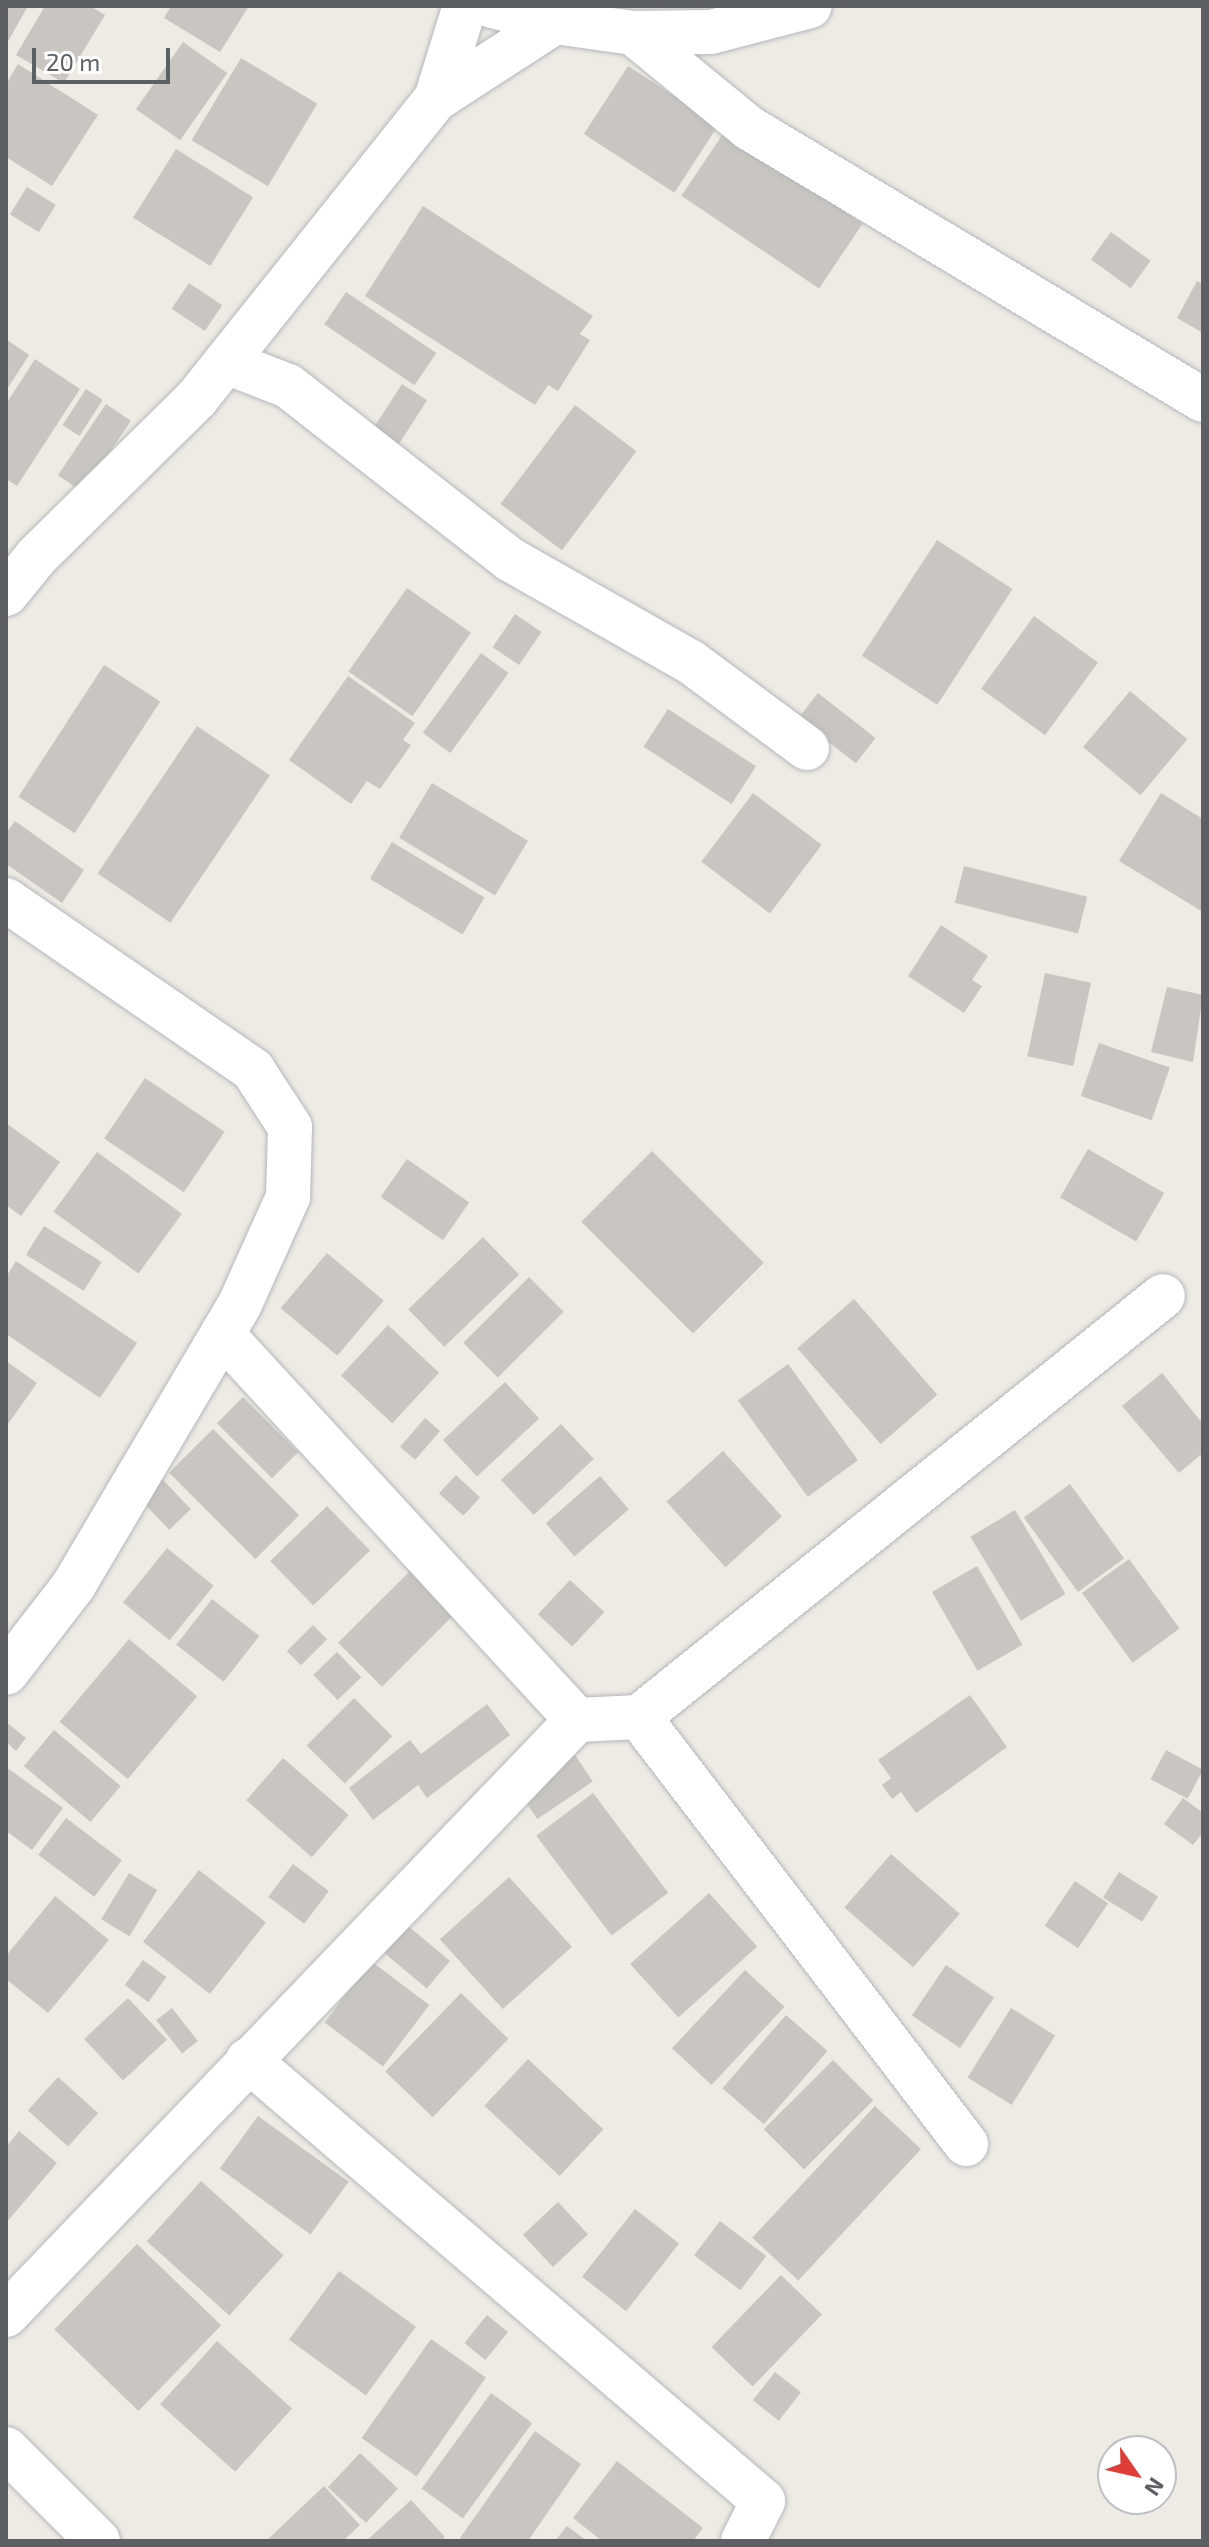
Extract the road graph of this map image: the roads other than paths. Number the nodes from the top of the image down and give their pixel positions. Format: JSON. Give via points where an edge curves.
{"nodes":[{"id":1,"x":465,"y":6,"type":"edge"},
{"id":2,"x":492,"y":6,"type":"edge"},
{"id":3,"x":810,"y":6,"type":"edge"},
{"id":4,"x":555,"y":22,"type":"junction"},
{"id":5,"x":633,"y":33,"type":"junction"},
{"id":6,"x":436,"y":99,"type":"junction"},
{"id":7,"x":226,"y":362,"type":"junction"},
{"id":8,"x":1203,"y":400,"type":"edge"},
{"id":9,"x":6,"y":594,"type":"edge"},
{"id":10,"x":807,"y":748,"type":"dead end"},
{"id":11,"x":6,"y":900,"type":"edge"},
{"id":12,"x":1163,"y":1296,"type":"dead end"},
{"id":13,"x":222,"y":1334,"type":"junction"},
{"id":14,"x":6,"y":1673,"type":"edge"},
{"id":15,"x":639,"y":1717,"type":"junction"},
{"id":16,"x":577,"y":1720,"type":"junction"},
{"id":17,"x":248,"y":2060,"type":"junction"},
{"id":18,"x":966,"y":2144,"type":"dead end"},
{"id":19,"x":6,"y":2315,"type":"edge"},
{"id":20,"x":6,"y":2449,"type":"edge"},
{"id":21,"x":98,"y":2541,"type":"edge"},
{"id":22,"x":743,"y":2541,"type":"edge"}],
"edges":[{"from":1,"to":6,"type":"street"},
{"from":2,"to":4,"type":"street"},
{"from":3,"to":5,"type":"street","via":[[711,32]]},
{"from":4,"to":5,"type":"street"},
{"from":4,"to":6,"type":"street"},
{"from":5,"to":8,"type":"street","via":[[749,128]]},
{"from":6,"to":7,"type":"street"},
{"from":7,"to":9,"type":"street"},
{"from":7,"to":10,"type":"street","via":[[288,386],[511,560],[692,663]]},
{"from":11,"to":13,"type":"street","via":[[253,1070],[290,1127],[288,1197]]},
{"from":12,"to":15,"type":"street"},
{"from":13,"to":14,"type":"street","via":[[74,1585]]},
{"from":13,"to":16,"type":"street"},
{"from":15,"to":16,"type":"street"},
{"from":15,"to":18,"type":"street"},
{"from":16,"to":17,"type":"street"},
{"from":17,"to":19,"type":"street"},
{"from":17,"to":22,"type":"street","via":[[763,2501]]},
{"from":20,"to":21,"type":"street"}]}
